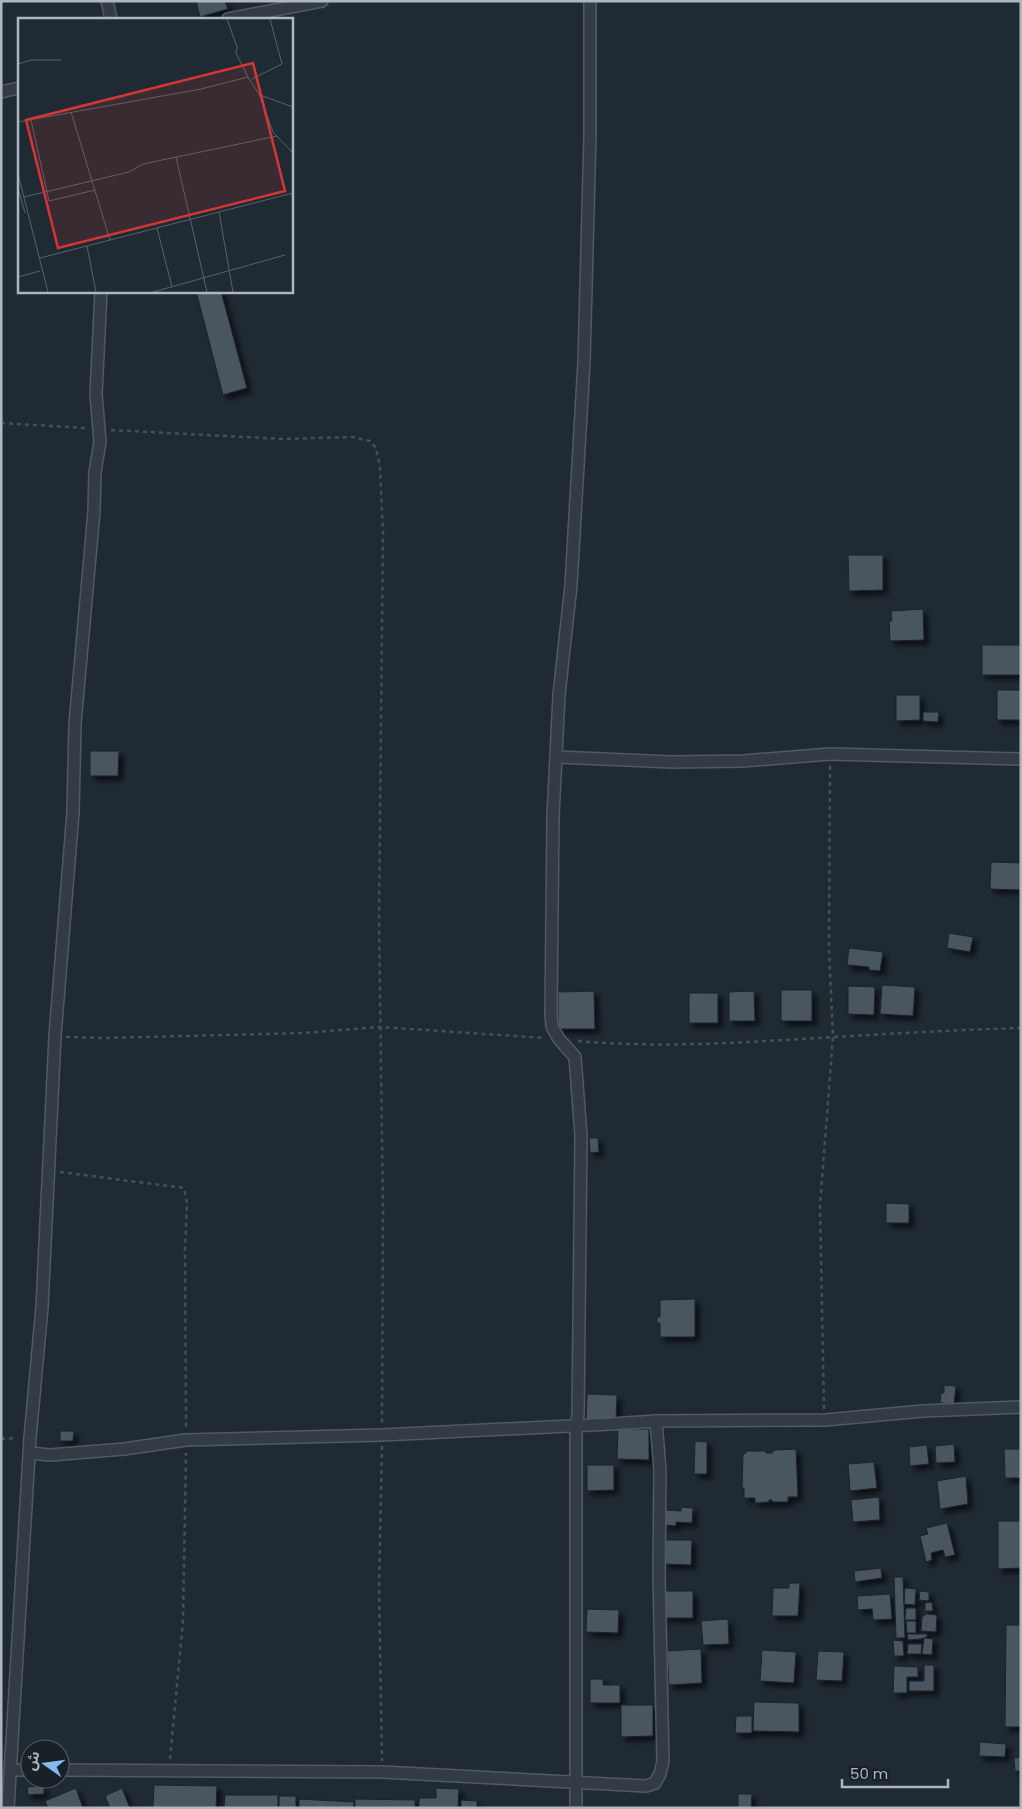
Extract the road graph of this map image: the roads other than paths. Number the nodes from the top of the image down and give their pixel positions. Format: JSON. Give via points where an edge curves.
{"nodes":[{"id":1,"x":107,"y":1,"type":"edge"},
{"id":2,"x":260,"y":1,"type":"edge"},
{"id":3,"x":322,"y":1,"type":"edge"},
{"id":4,"x":590,"y":1,"type":"edge"},
{"id":5,"x":252,"y":13,"type":"junction"},
{"id":6,"x":111,"y":18,"type":"edge"},
{"id":7,"x":232,"y":18,"type":"edge"},
{"id":8,"x":18,"y":88,"type":"edge"},
{"id":9,"x":1,"y":92,"type":"edge"},
{"id":10,"x":102,"y":292,"type":"edge"},
{"id":11,"x":557,"y":757,"type":"junction"},
{"id":12,"x":1021,"y":758,"type":"edge"},
{"id":13,"x":1021,"y":1407,"type":"edge"},
{"id":14,"x":656,"y":1420,"type":"junction"},
{"id":15,"x":576,"y":1425,"type":"junction"},
{"id":16,"x":29,"y":1453,"type":"junction"},
{"id":17,"x":10,"y":1770,"type":"junction"},
{"id":18,"x":20,"y":1770,"type":"edge"},
{"id":19,"x":70,"y":1770,"type":"edge"},
{"id":20,"x":575,"y":1783,"type":"junction"},
{"id":21,"x":8,"y":1808,"type":"edge"},
{"id":22,"x":576,"y":1808,"type":"edge"}],
"edges":[{"from":1,"to":6,"type":"street"},
{"from":2,"to":5,"type":"street"},
{"from":3,"to":5,"type":"street"},
{"from":4,"to":11,"type":"street","via":[[584,362]]},
{"from":5,"to":7,"type":"street"},
{"from":8,"to":9,"type":"street"},
{"from":10,"to":16,"type":"street","via":[[96,394],[100,442],[75,724],[73,812],[55,1036],[42,1307]]},
{"from":11,"to":12,"type":"street","via":[[698,762],[830,754]]},
{"from":11,"to":15,"type":"street","via":[[553,816],[551,1016],[552,1027],[559,1039],[575,1057],[581,1136]]},
{"from":13,"to":14,"type":"street","via":[[824,1420]]},
{"from":14,"to":15,"type":"street"},
{"from":14,"to":20,"type":"street","via":[[660,1471],[663,1761],[655,1783],[646,1786]]},
{"from":15,"to":16,"type":"street","via":[[382,1435],[186,1440],[124,1449],[50,1455]]},
{"from":15,"to":20,"type":"street"},
{"from":16,"to":17,"type":"street"},
{"from":17,"to":18,"type":"street"},
{"from":17,"to":21,"type":"street"},
{"from":19,"to":20,"type":"street","via":[[382,1772]]},
{"from":20,"to":22,"type":"street"}]}
